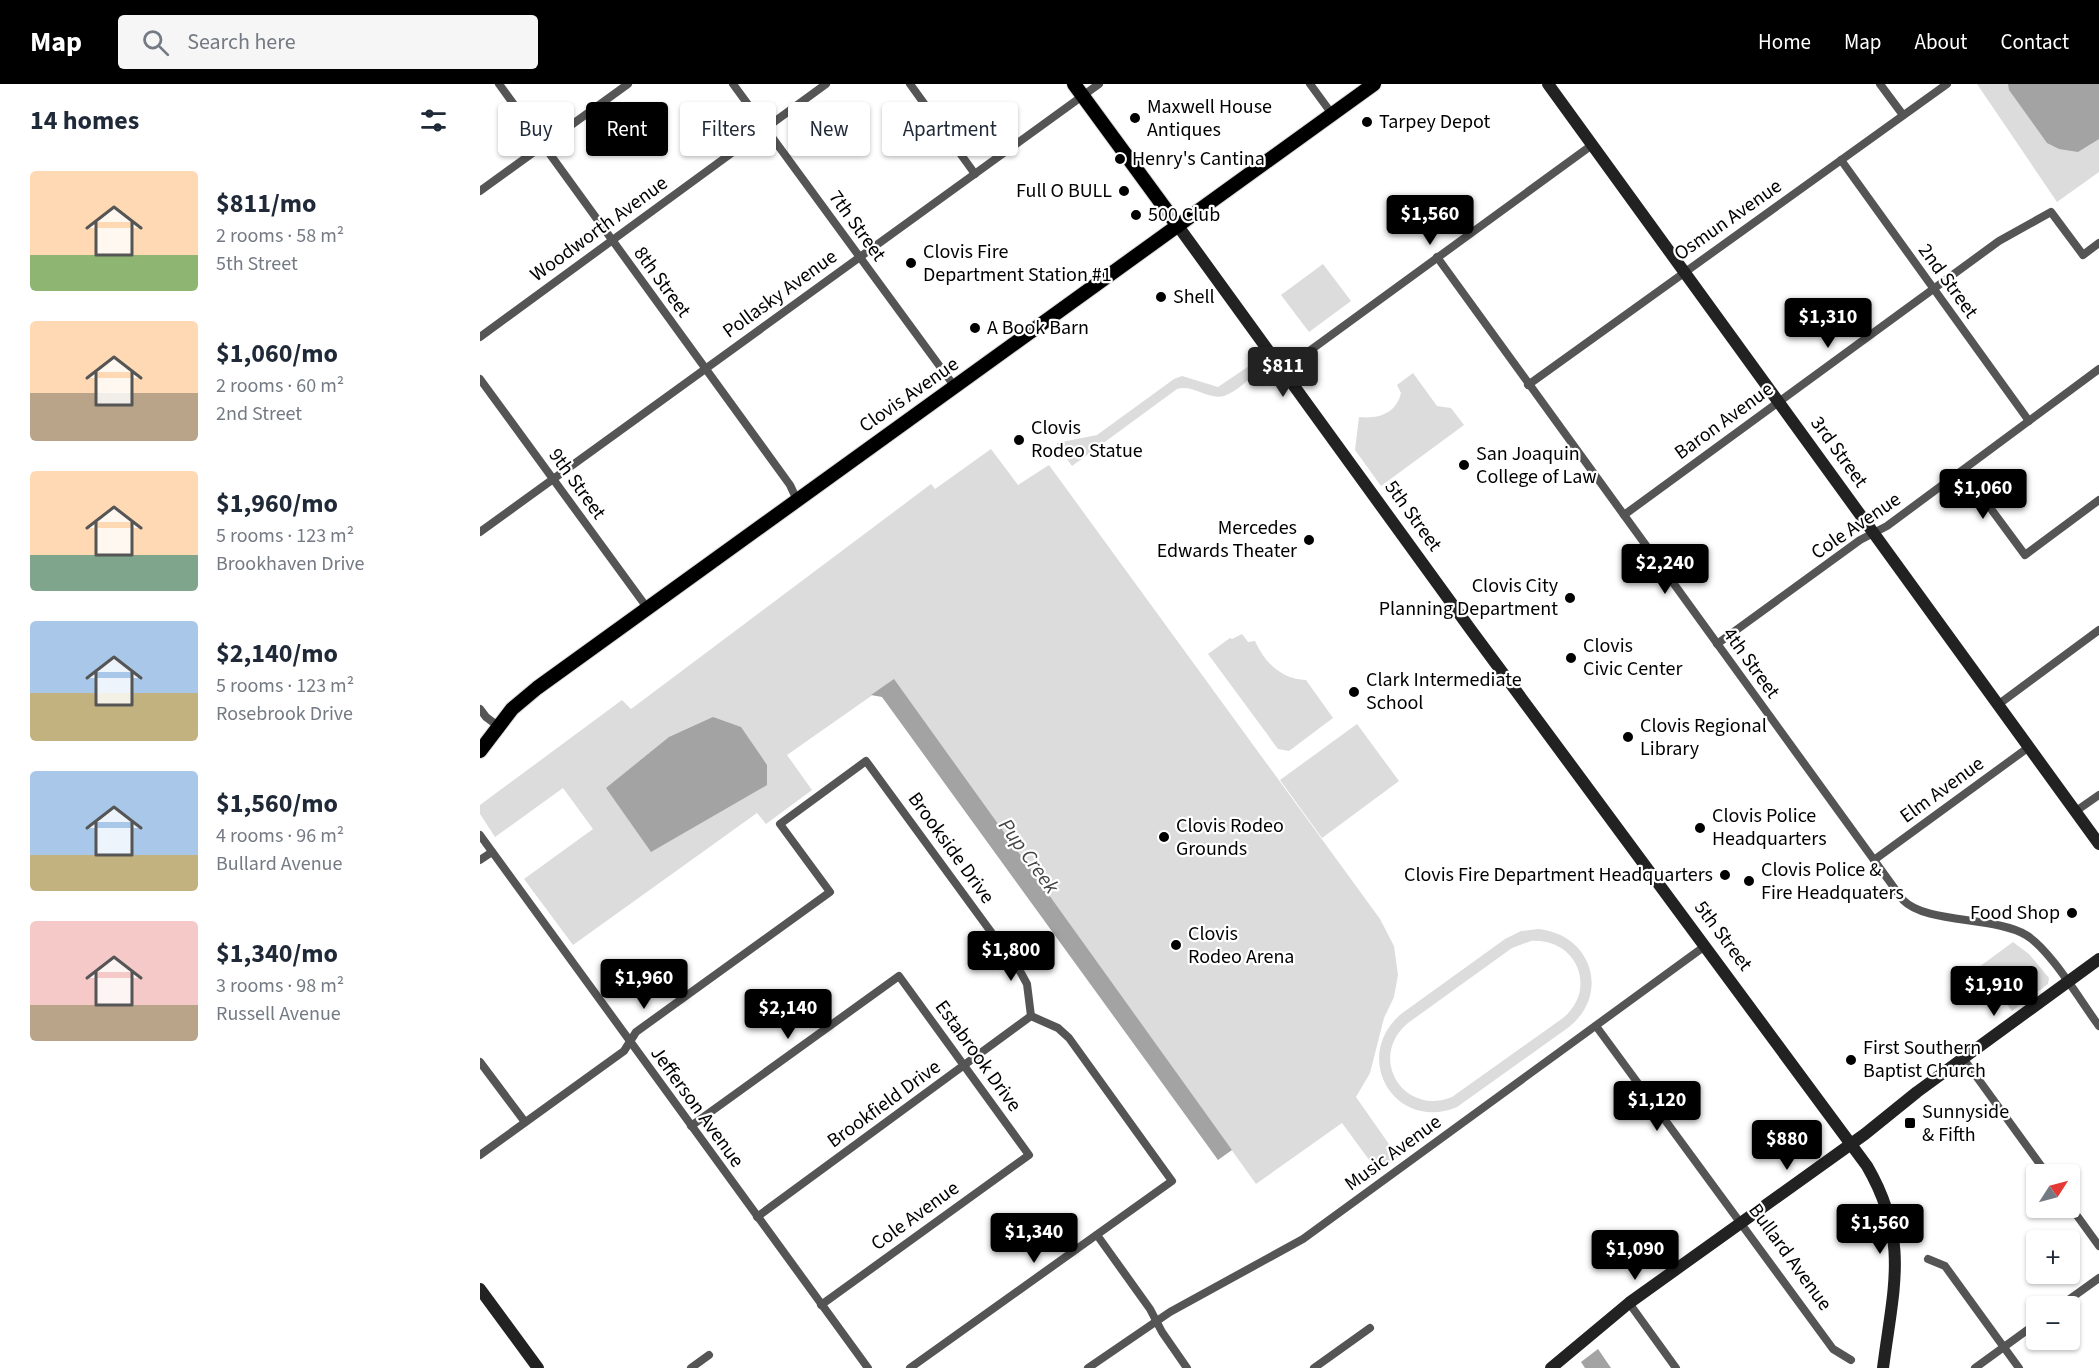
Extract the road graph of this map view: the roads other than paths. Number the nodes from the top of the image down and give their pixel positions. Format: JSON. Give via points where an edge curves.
{"nodes":[{"id":1,"x":499,"y":84,"type":"edge"},
{"id":2,"x":628,"y":84,"type":"edge"},
{"id":3,"x":733,"y":84,"type":"edge"},
{"id":4,"x":826,"y":84,"type":"edge"},
{"id":5,"x":910,"y":84,"type":"edge"},
{"id":6,"x":1074,"y":84,"type":"edge"},
{"id":7,"x":1099,"y":84,"type":"edge"},
{"id":8,"x":1310,"y":84,"type":"edge"},
{"id":9,"x":1374,"y":84,"type":"edge"},
{"id":10,"x":1548,"y":84,"type":"edge"},
{"id":11,"x":1880,"y":84,"type":"edge"},
{"id":12,"x":1947,"y":84,"type":"edge"},
{"id":13,"x":1083,"y":96,"type":"junction"},
{"id":14,"x":511,"y":102,"type":"edge"},
{"id":15,"x":746,"y":102,"type":"edge"},
{"id":16,"x":1332,"y":114,"type":"junction"},
{"id":17,"x":1903,"y":115,"type":"junction"},
{"id":18,"x":776,"y":121,"type":"edge"},
{"id":19,"x":574,"y":123,"type":"edge"},
{"id":20,"x":776,"y":142,"type":"edge"},
{"id":21,"x":1592,"y":145,"type":"junction"},
{"id":22,"x":528,"y":156,"type":"edge"},
{"id":23,"x":549,"y":156,"type":"edge"},
{"id":24,"x":728,"y":156,"type":"edge"},
{"id":25,"x":1841,"y":160,"type":"junction"},
{"id":26,"x":975,"y":174,"type":"junction"},
{"id":27,"x":480,"y":191,"type":"edge"},
{"id":28,"x":1178,"y":226,"type":"junction"},
{"id":29,"x":612,"y":240,"type":"junction"},
{"id":30,"x":2099,"y":243,"type":"edge"},
{"id":31,"x":859,"y":257,"type":"junction"},
{"id":32,"x":1437,"y":257,"type":"junction"},
{"id":33,"x":1684,"y":271,"type":"junction"},
{"id":34,"x":1934,"y":289,"type":"junction"},
{"id":35,"x":480,"y":337,"type":"edge"},
{"id":36,"x":1280,"y":367,"type":"junction"},
{"id":37,"x":705,"y":368,"type":"junction"},
{"id":38,"x":2099,"y":369,"type":"edge"},
{"id":39,"x":480,"y":379,"type":"edge"},
{"id":40,"x":1528,"y":385,"type":"junction"},
{"id":41,"x":955,"y":387,"type":"junction"},
{"id":42,"x":1778,"y":402,"type":"junction"},
{"id":43,"x":2030,"y":421,"type":"junction"},
{"id":44,"x":1963,"y":471,"type":"junction"},
{"id":45,"x":553,"y":480,"type":"junction"},
{"id":46,"x":797,"y":500,"type":"junction"},
{"id":47,"x":2099,"y":500,"type":"edge"},
{"id":48,"x":1624,"y":515,"type":"junction"},
{"id":49,"x":480,"y":532,"type":"edge"},
{"id":50,"x":1874,"y":533,"type":"junction"},
{"id":51,"x":648,"y":609,"type":"junction"},
{"id":52,"x":2099,"y":630,"type":"edge"},
{"id":53,"x":1717,"y":644,"type":"junction"},
{"id":54,"x":1999,"y":704,"type":"junction"},
{"id":55,"x":480,"y":709,"type":"edge"},
{"id":56,"x":498,"y":726,"type":"junction"},
{"id":57,"x":2029,"y":747,"type":"junction"},
{"id":58,"x":480,"y":752,"type":"edge"},
{"id":59,"x":2099,"y":795,"type":"edge"},
{"id":60,"x":2076,"y":811,"type":"junction"},
{"id":61,"x":480,"y":836,"type":"edge"},
{"id":62,"x":2099,"y":844,"type":"edge"},
{"id":63,"x":492,"y":852,"type":"junction"},
{"id":64,"x":480,"y":860,"type":"edge"},
{"id":65,"x":1874,"y":860,"type":"junction"},
{"id":66,"x":1706,"y":945,"type":"junction"},
{"id":67,"x":2099,"y":959,"type":"edge"},
{"id":68,"x":2067,"y":982,"type":"junction"},
{"id":69,"x":1031,"y":1016,"type":"junction"},
{"id":70,"x":1596,"y":1026,"type":"junction"},
{"id":71,"x":2099,"y":1026,"type":"edge"},
{"id":72,"x":629,"y":1042,"type":"junction"},
{"id":73,"x":1963,"y":1058,"type":"junction"},
{"id":74,"x":480,"y":1062,"type":"edge"},
{"id":75,"x":964,"y":1066,"type":"junction"},
{"id":76,"x":525,"y":1122,"type":"junction"},
{"id":77,"x":691,"y":1126,"type":"junction"},
{"id":78,"x":1851,"y":1144,"type":"junction"},
{"id":79,"x":480,"y":1155,"type":"edge"},
{"id":80,"x":1029,"y":1155,"type":"joint"},
{"id":81,"x":2040,"y":1164,"type":"edge"},
{"id":82,"x":757,"y":1217,"type":"junction"},
{"id":83,"x":2079,"y":1218,"type":"edge"},
{"id":84,"x":1740,"y":1222,"type":"junction"},
{"id":85,"x":1096,"y":1235,"type":"junction"},
{"id":86,"x":2099,"y":1246,"type":"edge"},
{"id":87,"x":1928,"y":1259,"type":"dead end"},
{"id":88,"x":2099,"y":1278,"type":"edge"},
{"id":89,"x":480,"y":1289,"type":"edge"},
{"id":90,"x":2074,"y":1296,"type":"edge"},
{"id":91,"x":1629,"y":1303,"type":"junction"},
{"id":92,"x":821,"y":1305,"type":"junction"},
{"id":93,"x":1156,"y":1320,"type":"junction"},
{"id":94,"x":1370,"y":1328,"type":"dead end"},
{"id":95,"x":2026,"y":1331,"type":"edge"},
{"id":96,"x":2003,"y":1347,"type":"junction"},
{"id":97,"x":709,"y":1355,"type":"dead end"},
{"id":98,"x":1851,"y":1360,"type":"dead end"},
{"id":99,"x":538,"y":1368,"type":"edge"},
{"id":100,"x":691,"y":1368,"type":"edge"},
{"id":101,"x":867,"y":1368,"type":"edge"},
{"id":102,"x":910,"y":1368,"type":"edge"},
{"id":103,"x":1088,"y":1368,"type":"edge"},
{"id":104,"x":1187,"y":1368,"type":"edge"},
{"id":105,"x":1314,"y":1368,"type":"edge"},
{"id":106,"x":1551,"y":1368,"type":"edge"},
{"id":107,"x":1677,"y":1368,"type":"edge"},
{"id":108,"x":1883,"y":1368,"type":"edge"},
{"id":109,"x":1975,"y":1368,"type":"edge"},
{"id":110,"x":2019,"y":1368,"type":"edge"}],
"edges":[{"from":1,"to":14,"type":"street","name":"8th Street"},
{"from":2,"to":19,"type":"street"},
{"from":3,"to":15,"type":"street","name":"7th Street"},
{"from":4,"to":18,"type":"street","name":"Woodworth Avenue"},
{"from":5,"to":26,"type":"street"},
{"from":6,"to":13,"type":"main road","name":"5th Street"},
{"from":7,"to":13,"type":"street","name":"Pollasky Avenue"},
{"from":8,"to":16,"type":"street"},
{"from":9,"to":16,"type":"main road","name":"Clovis Avenue"},
{"from":10,"to":21,"type":"main road","name":"3rd Street"},
{"from":11,"to":17,"type":"street"},
{"from":12,"to":17,"type":"street","name":"Osmun Avenue"},
{"from":13,"to":26,"type":"street","name":"Pollasky Avenue"},
{"from":13,"to":28,"type":"main road","name":"5th Street"},
{"from":16,"to":28,"type":"main road","name":"Clovis Avenue"},
{"from":17,"to":25,"type":"street","name":"Osmun Avenue"},
{"from":20,"to":31,"type":"street","name":"7th Street"},
{"from":21,"to":32,"type":"street"},
{"from":21,"to":33,"type":"main road","name":"3rd Street"},
{"from":22,"to":27,"type":"street"},
{"from":23,"to":29,"type":"street","name":"8th Street"},
{"from":24,"to":29,"type":"street","name":"Woodworth Avenue"},
{"from":25,"to":33,"type":"street","name":"Osmun Avenue"},
{"from":25,"to":34,"type":"street","name":"2nd Street"},
{"from":26,"to":31,"type":"street","name":"Pollasky Avenue"},
{"from":28,"to":36,"type":"main road","name":"5th Street"},
{"from":28,"to":41,"type":"main road","name":"Clovis Avenue"},
{"from":29,"to":35,"type":"street","name":"Woodworth Avenue"},
{"from":29,"to":37,"type":"street","name":"8th Street"},
{"from":30,"to":34,"type":"street","name":"Baron Avenue","via":[[2083,255],[2051,212],[1999,241]]},
{"from":31,"to":37,"type":"street","name":"Pollasky Avenue"},
{"from":31,"to":41,"type":"street","name":"7th Street"},
{"from":32,"to":36,"type":"street"},
{"from":32,"to":40,"type":"street","name":"4th Street"},
{"from":33,"to":40,"type":"street","name":"Osmun Avenue"},
{"from":33,"to":42,"type":"main road","name":"3rd Street"},
{"from":34,"to":42,"type":"street","name":"Baron Avenue"},
{"from":34,"to":43,"type":"street","name":"2nd Street"},
{"from":36,"to":66,"type":"main road","name":"5th Street"},
{"from":37,"to":45,"type":"street","name":"Pollasky Avenue"},
{"from":37,"to":46,"type":"street","name":"8th Street"},
{"from":38,"to":43,"type":"street","name":"Cole Avenue"},
{"from":39,"to":45,"type":"street","name":"9th Street"},
{"from":40,"to":48,"type":"street","name":"4th Street"},
{"from":41,"to":46,"type":"main road","name":"Clovis Avenue"},
{"from":42,"to":48,"type":"street","name":"Baron Avenue"},
{"from":42,"to":50,"type":"main road","name":"3rd Street"},
{"from":43,"to":44,"type":"street","name":"Cole Avenue"},
{"from":44,"to":47,"type":"street","via":[[2025,555]]},
{"from":44,"to":50,"type":"street","name":"Cole Avenue"},
{"from":45,"to":49,"type":"street","name":"Pollasky Avenue"},
{"from":45,"to":51,"type":"street","name":"9th Street"},
{"from":46,"to":51,"type":"main road","name":"Clovis Avenue"},
{"from":48,"to":53,"type":"street","name":"4th Street"},
{"from":50,"to":53,"type":"street","name":"Cole Avenue"},
{"from":50,"to":54,"type":"main road","name":"3rd Street"},
{"from":51,"to":56,"type":"main road","name":"Clovis Avenue","via":[[537,688]]},
{"from":52,"to":54,"type":"street"},
{"from":53,"to":65,"type":"street","name":"4th Street"},
{"from":54,"to":57,"type":"main road","name":"3rd Street"},
{"from":55,"to":56,"type":"street"},
{"from":56,"to":58,"type":"main road","name":"Clovis Avenue"},
{"from":57,"to":60,"type":"main road","name":"3rd Street"},
{"from":57,"to":65,"type":"street","name":"Elm Avenue"},
{"from":59,"to":60,"type":"street"},
{"from":60,"to":62,"type":"main road","name":"3rd Street"},
{"from":61,"to":63,"type":"street","name":"Jefferson Avenue"},
{"from":63,"to":64,"type":"street"},
{"from":63,"to":72,"type":"street","name":"Jefferson Avenue"},
{"from":65,"to":68,"type":"street","name":"4th Street","via":[[1903,900],[1915,909],[2019,931],[2043,948]]},
{"from":66,"to":70,"type":"street","name":"Music Avenue"},
{"from":66,"to":78,"type":"main road","name":"5th Street"},
{"from":67,"to":68,"type":"main road"},
{"from":68,"to":71,"type":"street"},
{"from":68,"to":73,"type":"main road"},
{"from":69,"to":72,"type":"street","name":"Brookside Drive","via":[[1022,973],[866,761],[780,824],[830,892],[636,1032]]},
{"from":69,"to":75,"type":"street","name":"Brookfield Drive"},
{"from":69,"to":85,"type":"street","via":[[1069,1038],[1172,1181]]},
{"from":70,"to":84,"type":"street","name":"Bullard Avenue"},
{"from":70,"to":93,"type":"street","name":"Music Avenue","via":[[1303,1239]]},
{"from":72,"to":76,"type":"street","via":[[624,1051]]},
{"from":72,"to":77,"type":"street","name":"Jefferson Avenue"},
{"from":73,"to":78,"type":"main road"},
{"from":73,"to":81,"type":"street"},
{"from":74,"to":76,"type":"street"},
{"from":75,"to":77,"type":"street","name":"Estabrook Drive","via":[[899,976]]},
{"from":75,"to":80,"type":"street","name":"Estabrook Drive"},
{"from":75,"to":82,"type":"street","name":"Brookfield Drive"},
{"from":76,"to":79,"type":"street"},
{"from":77,"to":82,"type":"street","name":"Jefferson Avenue"},
{"from":78,"to":84,"type":"main road"},
{"from":78,"to":108,"type":"main road","via":[[1878,1185],[1893,1230],[1894,1291]]},
{"from":80,"to":92,"type":"street","name":"Cole Avenue"},
{"from":82,"to":92,"type":"street","name":"Jefferson Avenue"},
{"from":83,"to":86,"type":"street"},
{"from":84,"to":91,"type":"main road"},
{"from":84,"to":98,"type":"street","name":"Bullard Avenue","via":[[1833,1349]]},
{"from":85,"to":93,"type":"street"},
{"from":85,"to":102,"type":"street"},
{"from":87,"to":96,"type":"street","via":[[1945,1266]]},
{"from":88,"to":90,"type":"street"},
{"from":89,"to":99,"type":"main road"},
{"from":91,"to":106,"type":"main road"},
{"from":91,"to":107,"type":"street"},
{"from":92,"to":101,"type":"street","name":"Jefferson Avenue"},
{"from":93,"to":103,"type":"street","name":"Music Avenue"},
{"from":93,"to":104,"type":"street"},
{"from":94,"to":105,"type":"street"},
{"from":95,"to":96,"type":"street"},
{"from":96,"to":109,"type":"street"},
{"from":96,"to":110,"type":"street"},
{"from":97,"to":100,"type":"street"}]}
